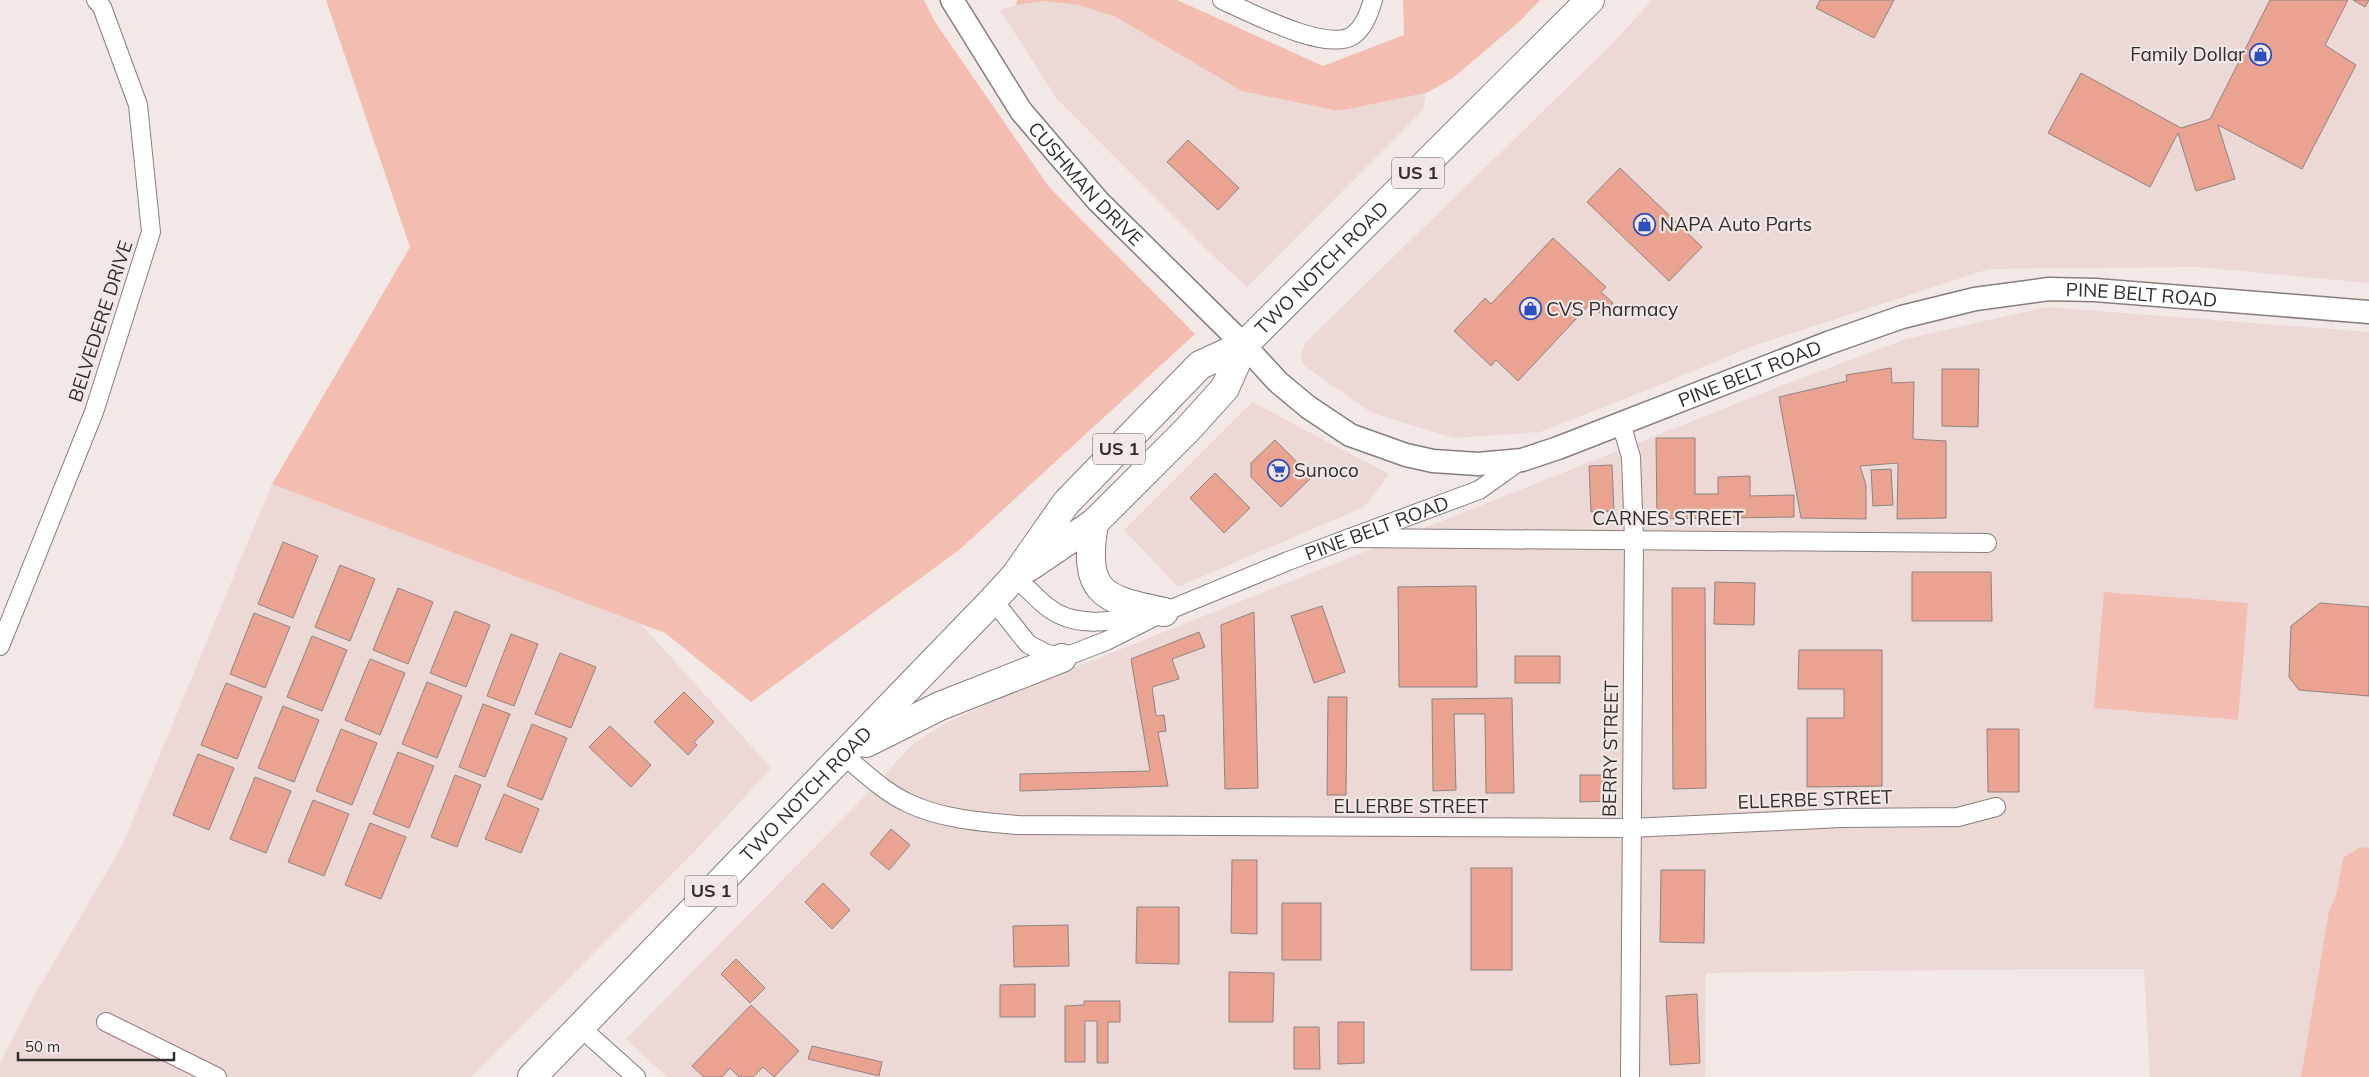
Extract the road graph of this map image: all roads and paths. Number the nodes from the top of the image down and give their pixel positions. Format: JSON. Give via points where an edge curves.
{"nodes":[{"id":1,"x":96,"y":0,"type":"edge"},
{"id":2,"x":952,"y":0,"type":"edge"},
{"id":3,"x":1222,"y":0,"type":"edge"},
{"id":4,"x":1372,"y":0,"type":"edge"},
{"id":5,"x":1590,"y":0,"type":"edge"},
{"id":6,"x":2369,"y":312,"type":"edge"},
{"id":7,"x":1244,"y":345,"type":"junction"},
{"id":8,"x":1621,"y":423,"type":"junction"},
{"id":9,"x":1522,"y":460,"type":"junction"},
{"id":10,"x":1094,"y":522,"type":"junction"},
{"id":11,"x":1349,"y":538,"type":"junction"},
{"id":12,"x":1634,"y":539,"type":"junction"},
{"id":13,"x":1987,"y":543,"type":"dead end"},
{"id":14,"x":1015,"y":576,"type":"junction"},
{"id":15,"x":993,"y":600,"type":"junction"},
{"id":16,"x":1164,"y":612,"type":"junction"},
{"id":17,"x":0,"y":646,"type":"edge"},
{"id":18,"x":1062,"y":658,"type":"junction"},
{"id":19,"x":843,"y":755,"type":"junction"},
{"id":20,"x":1996,"y":807,"type":"dead end"},
{"id":21,"x":1630,"y":828,"type":"junction"},
{"id":22,"x":106,"y":1022,"type":"dead end"},
{"id":23,"x":580,"y":1027,"type":"junction"},
{"id":24,"x":217,"y":1077,"type":"edge"},
{"id":25,"x":532,"y":1077,"type":"edge"},
{"id":26,"x":636,"y":1077,"type":"edge"},
{"id":27,"x":1630,"y":1077,"type":"edge"}],
"edges":[{"from":1,"to":17,"type":"street","name":"BELVEDERE DRIVE","via":[[102,7],[138,105],[151,232],[94,412]]},
{"from":2,"to":7,"type":"street","name":"CUSHMAN DRIVE","via":[[1021,111],[1098,202]]},
{"from":3,"to":4,"type":"street","via":[[1303,34],[1330,41],[1341,40],[1357,31],[1369,13]]},
{"from":5,"to":7,"type":"main road","name":"TWO NOTCH ROAD","number":"US 1"},
{"from":6,"to":8,"type":"street","name":"PINE BELT ROAD","via":[[2095,290],[2049,289],[2014,293],[1902,317],[1791,356]]},
{"from":7,"to":9,"type":"street","name":"CUSHMAN DRIVE","via":[[1278,382],[1350,435],[1432,461],[1478,464]]},
{"from":7,"to":10,"type":"main road","name":"TWO NOTCH ROAD","number":"US 1","via":[[1225,388]]},
{"from":7,"to":14,"type":"main road","name":"TWO NOTCH ROAD","number":"US 1","via":[[1200,365],[1066,503]]},
{"from":8,"to":9,"type":"street","name":"PINE BELT ROAD"},
{"from":8,"to":12,"type":"street","name":"BERRY STREET","via":[[1631,457]]},
{"from":9,"to":11,"type":"street","name":"PINE BELT ROAD","via":[[1479,490]]},
{"from":10,"to":14,"type":"main road","name":"TWO NOTCH ROAD","number":"US 1"},
{"from":10,"to":16,"type":"main road","via":[[1089,559],[1100,588],[1116,600]]},
{"from":11,"to":12,"type":"street","name":"CARNES STREET"},
{"from":11,"to":16,"type":"street","name":"PINE BELT ROAD"},
{"from":12,"to":13,"type":"street","name":"CARNES STREET"},
{"from":12,"to":21,"type":"street","name":"BERRY STREET"},
{"from":14,"to":15,"type":"main road","name":"TWO NOTCH ROAD","number":"US 1"},
{"from":14,"to":16,"type":"street","name":"PINE BELT ROAD","via":[[1046,606],[1077,621],[1104,621]]},
{"from":15,"to":18,"type":"street","via":[[1028,644]]},
{"from":15,"to":19,"type":"main road","name":"TWO NOTCH ROAD","number":"US 1"},
{"from":16,"to":18,"type":"street","name":"PINE BELT ROAD","via":[[1106,641]]},
{"from":18,"to":19,"type":"main road","via":[[940,706]]},
{"from":19,"to":21,"type":"street","name":"ELLERBE STREET","via":[[894,796],[910,804],[988,823]]},
{"from":19,"to":23,"type":"main road","name":"TWO NOTCH ROAD","number":"US 1"},
{"from":20,"to":21,"type":"street","name":"ELLERBE STREET","via":[[1958,817],[1841,818]]},
{"from":21,"to":27,"type":"street","name":"BERRY STREET"},
{"from":22,"to":24,"type":"street"},
{"from":23,"to":25,"type":"main road","name":"TWO NOTCH ROAD","number":"US 1"},
{"from":23,"to":26,"type":"street"}]}
